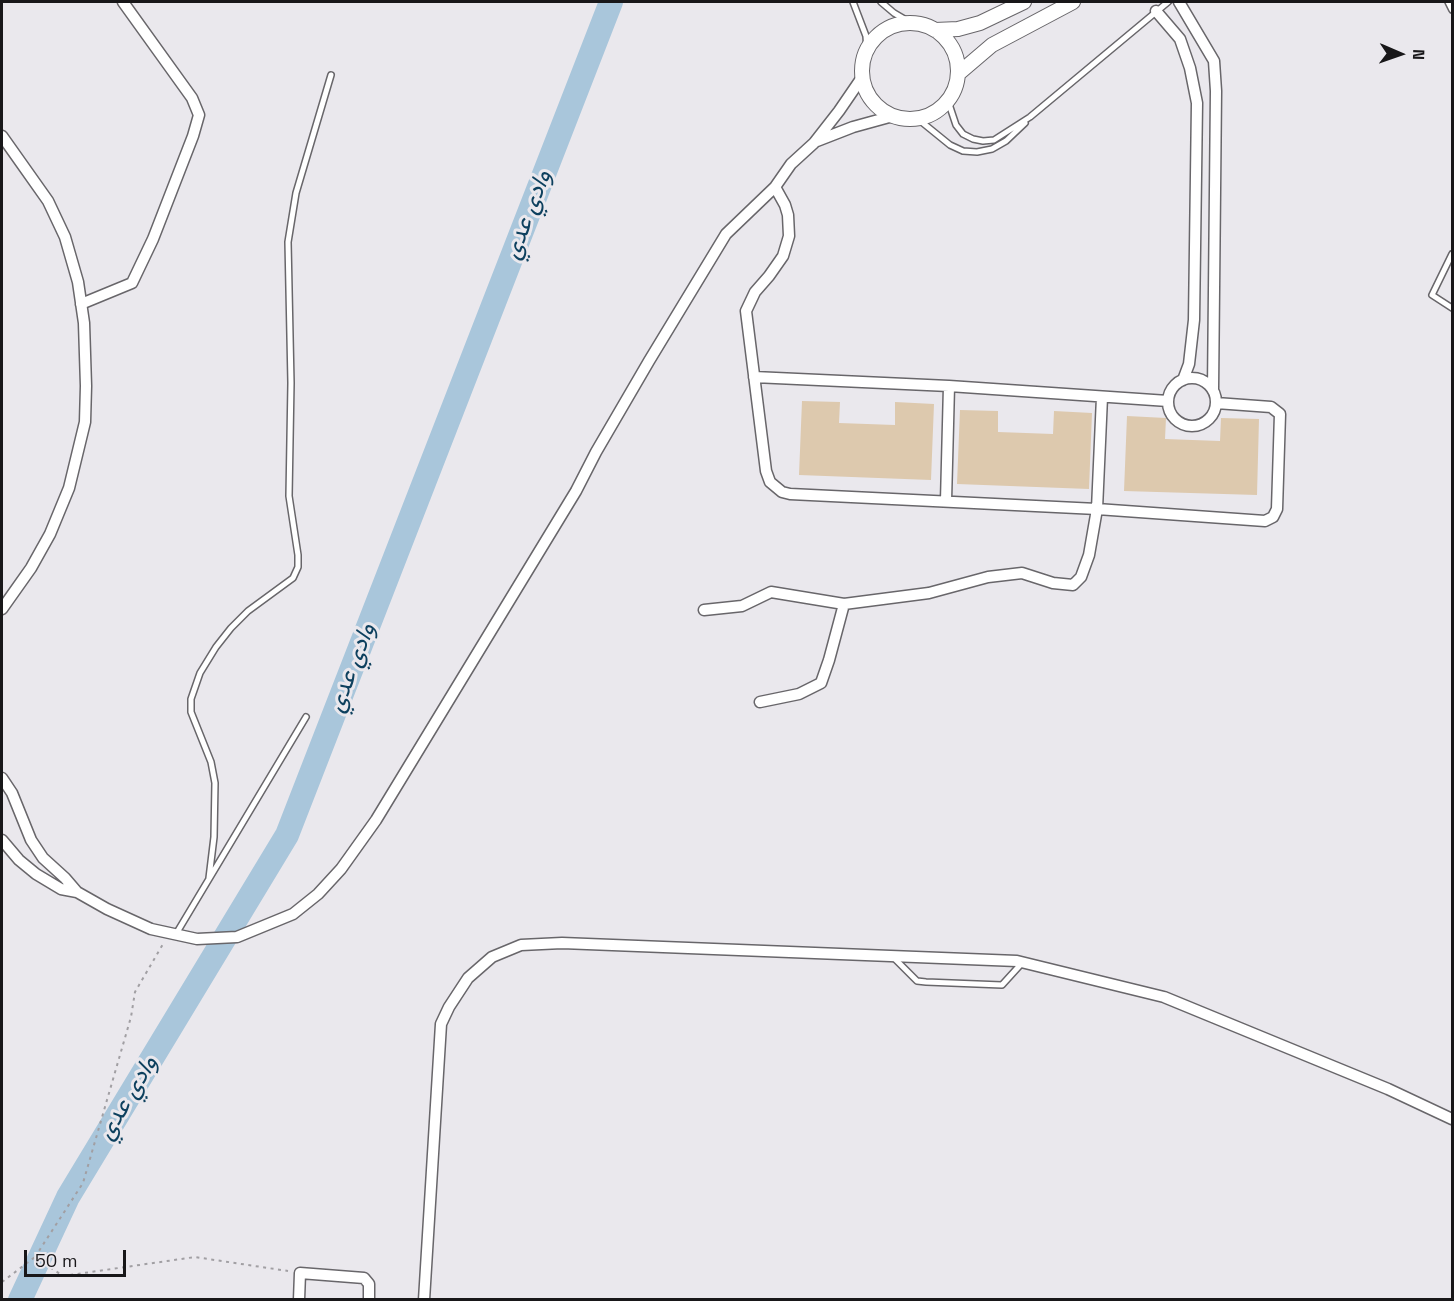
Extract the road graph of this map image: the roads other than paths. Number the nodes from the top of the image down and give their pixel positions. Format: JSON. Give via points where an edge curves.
{"nodes":[{"id":1,"x":123,"y":2,"type":"edge"},
{"id":2,"x":853,"y":2,"type":"edge"},
{"id":3,"x":881,"y":2,"type":"edge"},
{"id":4,"x":1024,"y":2,"type":"edge"},
{"id":5,"x":1073,"y":2,"type":"edge"},
{"id":6,"x":1168,"y":2,"type":"edge"},
{"id":7,"x":1179,"y":2,"type":"edge"},
{"id":8,"x":1448,"y":2,"type":"edge"},
{"id":9,"x":1452,"y":10,"type":"edge"},
{"id":10,"x":1156,"y":11,"type":"junction"},
{"id":11,"x":911,"y":22,"type":"junction"},
{"id":12,"x":935,"y":30,"type":"junction"},
{"id":13,"x":867,"y":51,"type":"junction"},
{"id":14,"x":958,"y":74,"type":"junction"},
{"id":15,"x":331,"y":75,"type":"dead end"},
{"id":16,"x":863,"y":76,"type":"junction"},
{"id":17,"x":948,"y":101,"type":"junction"},
{"id":18,"x":893,"y":116,"type":"junction"},
{"id":19,"x":1030,"y":117,"type":"junction"},
{"id":20,"x":918,"y":118,"type":"junction"},
{"id":21,"x":2,"y":136,"type":"edge"},
{"id":22,"x":814,"y":143,"type":"junction"},
{"id":23,"x":775,"y":187,"type":"junction"},
{"id":24,"x":1452,"y":254,"type":"edge"},
{"id":25,"x":81,"y":304,"type":"junction"},
{"id":26,"x":1452,"y":308,"type":"edge"},
{"id":27,"x":754,"y":376,"type":"junction"},
{"id":28,"x":1183,"y":380,"type":"junction"},
{"id":29,"x":949,"y":386,"type":"junction"},
{"id":30,"x":1212,"y":390,"type":"junction"},
{"id":31,"x":1102,"y":397,"type":"junction"},
{"id":32,"x":1168,"y":401,"type":"junction"},
{"id":33,"x":1216,"y":403,"type":"junction"},
{"id":34,"x":946,"y":501,"type":"junction"},
{"id":35,"x":1097,"y":509,"type":"junction"},
{"id":36,"x":844,"y":604,"type":"junction"},
{"id":37,"x":2,"y":609,"type":"edge"},
{"id":38,"x":704,"y":610,"type":"dead end"},
{"id":39,"x":760,"y":702,"type":"dead end"},
{"id":40,"x":306,"y":717,"type":"dead end"},
{"id":41,"x":2,"y":778,"type":"edge"},
{"id":42,"x":2,"y":840,"type":"edge"},
{"id":43,"x":209,"y":878,"type":"junction"},
{"id":44,"x":77,"y":892,"type":"junction"},
{"id":45,"x":172,"y":934,"type":"junction"},
{"id":46,"x":892,"y":956,"type":"junction"},
{"id":47,"x":1023,"y":962,"type":"junction"},
{"id":48,"x":1452,"y":1119,"type":"edge"},
{"id":49,"x":298,"y":1299,"type":"edge"},
{"id":50,"x":369,"y":1299,"type":"edge"},
{"id":51,"x":424,"y":1299,"type":"edge"}],
"edges":[{"from":1,"to":25,"type":"street","via":[[192,98],[199,115],[153,239],[132,283]]},
{"from":2,"to":13,"type":"lane","via":[[866,36]]},
{"from":3,"to":11,"type":"lane"},
{"from":4,"to":12,"type":"street","via":[[980,23]]},
{"from":5,"to":14,"type":"street","via":[[992,45]]},
{"from":6,"to":10,"type":"lane"},
{"from":7,"to":30,"type":"street","via":[[1214,61]]},
{"from":8,"to":9,"type":"lane"},
{"from":10,"to":19,"type":"lane"},
{"from":10,"to":28,"type":"street","via":[[1180,39],[1197,103],[1194,320],[1189,364]]},
{"from":11,"to":12,"type":"street"},
{"from":11,"to":13,"type":"street","via":[[885,30]]},
{"from":12,"to":14,"type":"street","via":[[953,49]]},
{"from":13,"to":16,"type":"street"},
{"from":14,"to":17,"type":"street"},
{"from":15,"to":43,"type":"lane","via":[[296,193],[288,242],[289,496],[298,567],[293,578],[231,628],[200,673],[191,699],[191,712],[215,783]]},
{"from":16,"to":18,"type":"street","via":[[872,100]]},
{"from":16,"to":22,"type":"street"},
{"from":17,"to":19,"type":"lane","via":[[963,134],[983,141],[994,140]]},
{"from":17,"to":20,"type":"street","via":[[930,115]]},
{"from":18,"to":20,"type":"street"},
{"from":18,"to":22,"type":"street"},
{"from":19,"to":20,"type":"lane","via":[[1006,141],[977,152],[950,145]]},
{"from":21,"to":25,"type":"street","via":[[48,201],[65,237]]},
{"from":22,"to":23,"type":"street","via":[[791,164]]},
{"from":23,"to":27,"type":"street","via":[[788,215],[789,236],[783,256],[755,292],[746,311]]},
{"from":23,"to":45,"type":"street","via":[[726,234],[518,587],[376,820],[341,869],[293,914],[237,937],[197,939]]},
{"from":24,"to":26,"type":"lane","via":[[1432,295]]},
{"from":25,"to":37,"type":"street","via":[[85,422],[69,488],[50,534]]},
{"from":27,"to":29,"type":"street"},
{"from":27,"to":34,"type":"street","via":[[766,471],[776,488],[790,495]]},
{"from":28,"to":30,"type":"street","via":[[1203,380]]},
{"from":28,"to":32,"type":"street","via":[[1173,388]]},
{"from":29,"to":31,"type":"street"},
{"from":29,"to":34,"type":"street"},
{"from":30,"to":33,"type":"street"},
{"from":31,"to":32,"type":"street"},
{"from":31,"to":35,"type":"street"},
{"from":32,"to":33,"type":"street","via":[[1176,419],[1194,426],[1207,420]]},
{"from":33,"to":35,"type":"street","via":[[1271,407],[1280,414],[1277,508],[1273,517],[1265,521]]},
{"from":34,"to":35,"type":"street"},
{"from":35,"to":36,"type":"street","via":[[1089,555],[1081,577],[1073,585],[1022,573],[988,577],[929,593]]},
{"from":36,"to":38,"type":"street","via":[[771,592],[742,606]]},
{"from":36,"to":39,"type":"street","via":[[821,682],[799,694]]},
{"from":40,"to":43,"type":"lane"},
{"from":41,"to":44,"type":"street","via":[[31,840]]},
{"from":42,"to":44,"type":"street","via":[[36,874],[61,889]]},
{"from":43,"to":45,"type":"lane"},
{"from":44,"to":45,"type":"street","via":[[152,929]]},
{"from":46,"to":47,"type":"street"},
{"from":46,"to":47,"type":"lane","via":[[917,981],[926,982],[1002,985]]},
{"from":46,"to":51,"type":"street","via":[[554,943],[521,945],[492,957],[468,978],[441,1024]]},
{"from":47,"to":48,"type":"street","via":[[1164,997]]},
{"from":49,"to":50,"type":"street","via":[[300,1273],[364,1278],[369,1284]]}]}
